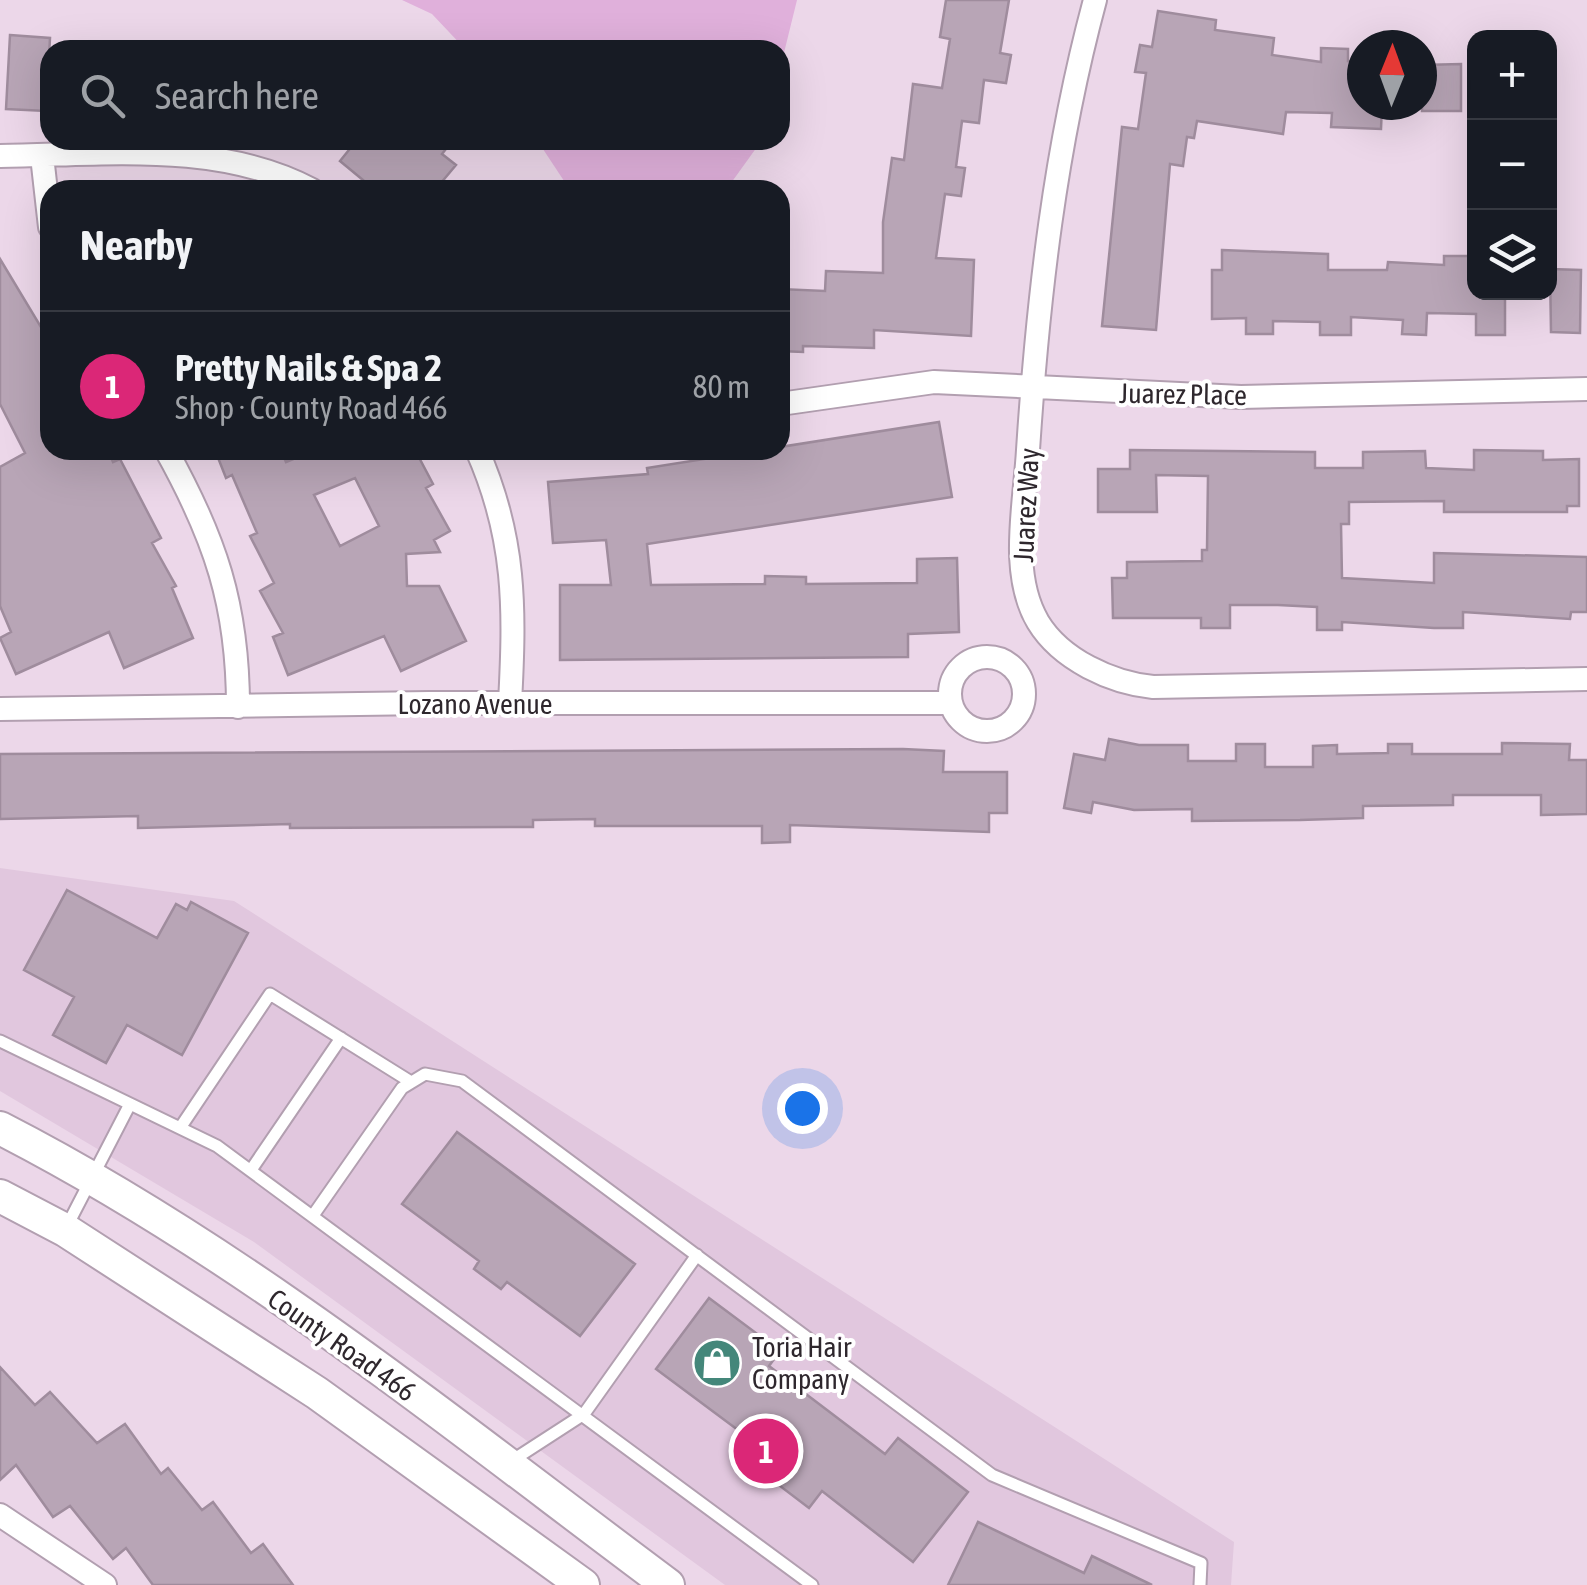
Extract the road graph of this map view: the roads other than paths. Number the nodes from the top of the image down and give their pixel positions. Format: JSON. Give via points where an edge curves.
{"nodes":[{"id":1,"x":1095,"y":0,"type":"edge"},
{"id":2,"x":0,"y":156,"type":"edge"},
{"id":3,"x":42,"y":156,"type":"junction"},
{"id":4,"x":45,"y":180,"type":"edge"},
{"id":5,"x":289,"y":180,"type":"edge"},
{"id":6,"x":1032,"y":386,"type":"junction"},
{"id":7,"x":1587,"y":389,"type":"edge"},
{"id":8,"x":790,"y":403,"type":"edge"},
{"id":9,"x":172,"y":460,"type":"edge"},
{"id":10,"x":485,"y":460,"type":"edge"},
{"id":11,"x":1587,"y":679,"type":"edge"},
{"id":12,"x":510,"y":703,"type":"junction"},
{"id":13,"x":950,"y":703,"type":"dead end"},
{"id":14,"x":238,"y":706,"type":"junction"},
{"id":15,"x":0,"y":709,"type":"edge"},
{"id":16,"x":342,"y":1038,"type":"junction"},
{"id":17,"x":0,"y":1041,"type":"edge"},
{"id":18,"x":411,"y":1082,"type":"junction"},
{"id":19,"x":130,"y":1104,"type":"junction"},
{"id":20,"x":0,"y":1128,"type":"edge"},
{"id":21,"x":180,"y":1128,"type":"junction"},
{"id":22,"x":251,"y":1170,"type":"junction"},
{"id":23,"x":94,"y":1176,"type":"junction"},
{"id":24,"x":0,"y":1196,"type":"edge"},
{"id":25,"x":314,"y":1214,"type":"junction"},
{"id":26,"x":65,"y":1230,"type":"junction"},
{"id":27,"x":697,"y":1255,"type":"junction"},
{"id":28,"x":584,"y":1414,"type":"junction"},
{"id":29,"x":507,"y":1465,"type":"junction"},
{"id":30,"x":0,"y":1515,"type":"edge"},
{"id":31,"x":105,"y":1585,"type":"edge"},
{"id":32,"x":583,"y":1585,"type":"edge"},
{"id":33,"x":668,"y":1585,"type":"edge"},
{"id":34,"x":812,"y":1585,"type":"edge"},
{"id":35,"x":1200,"y":1585,"type":"edge"}],
"edges":[{"from":1,"to":6,"type":"street","name":"Juarez Way","via":[[1056,174]]},
{"from":2,"to":3,"type":"street"},
{"from":3,"to":4,"type":"street"},
{"from":3,"to":5,"type":"street","via":[[210,158],[255,165]]},
{"from":6,"to":7,"type":"street","name":"Juarez Place","via":[[1241,396]]},
{"from":6,"to":8,"type":"street","name":"Juarez Place","via":[[934,382]]},
{"from":6,"to":11,"type":"street","name":"Juarez Way","via":[[1022,579],[1039,623],[1092,669],[1125,684],[1154,687]]},
{"from":9,"to":14,"type":"street","via":[[220,562],[234,620]]},
{"from":10,"to":12,"type":"street","via":[[513,569]]},
{"from":12,"to":13,"type":"street","name":"Lozano Avenue"},
{"from":12,"to":14,"type":"street","name":"Lozano Avenue"},
{"from":14,"to":15,"type":"street","name":"Lozano Avenue"},
{"from":16,"to":18,"type":"lane"},
{"from":16,"to":21,"type":"lane","via":[[270,994]]},
{"from":16,"to":22,"type":"lane"},
{"from":17,"to":19,"type":"lane"},
{"from":18,"to":25,"type":"lane"},
{"from":18,"to":27,"type":"lane","via":[[425,1074],[462,1081]]},
{"from":19,"to":21,"type":"lane"},
{"from":19,"to":23,"type":"lane"},
{"from":20,"to":23,"type":"main road","name":"County Road 466"},
{"from":21,"to":22,"type":"lane"},
{"from":22,"to":25,"type":"lane"},
{"from":23,"to":26,"type":"lane"},
{"from":23,"to":29,"type":"main road","name":"County Road 466","via":[[343,1342]]},
{"from":24,"to":26,"type":"main road","name":"County Road 466"},
{"from":25,"to":28,"type":"lane"},
{"from":26,"to":32,"type":"main road","name":"County Road 466","via":[[317,1393]]},
{"from":27,"to":28,"type":"lane"},
{"from":27,"to":35,"type":"lane","via":[[992,1475],[1200,1564]]},
{"from":28,"to":29,"type":"lane"},
{"from":28,"to":34,"type":"lane"},
{"from":29,"to":33,"type":"main road","name":"County Road 466"},
{"from":30,"to":31,"type":"street"}]}
